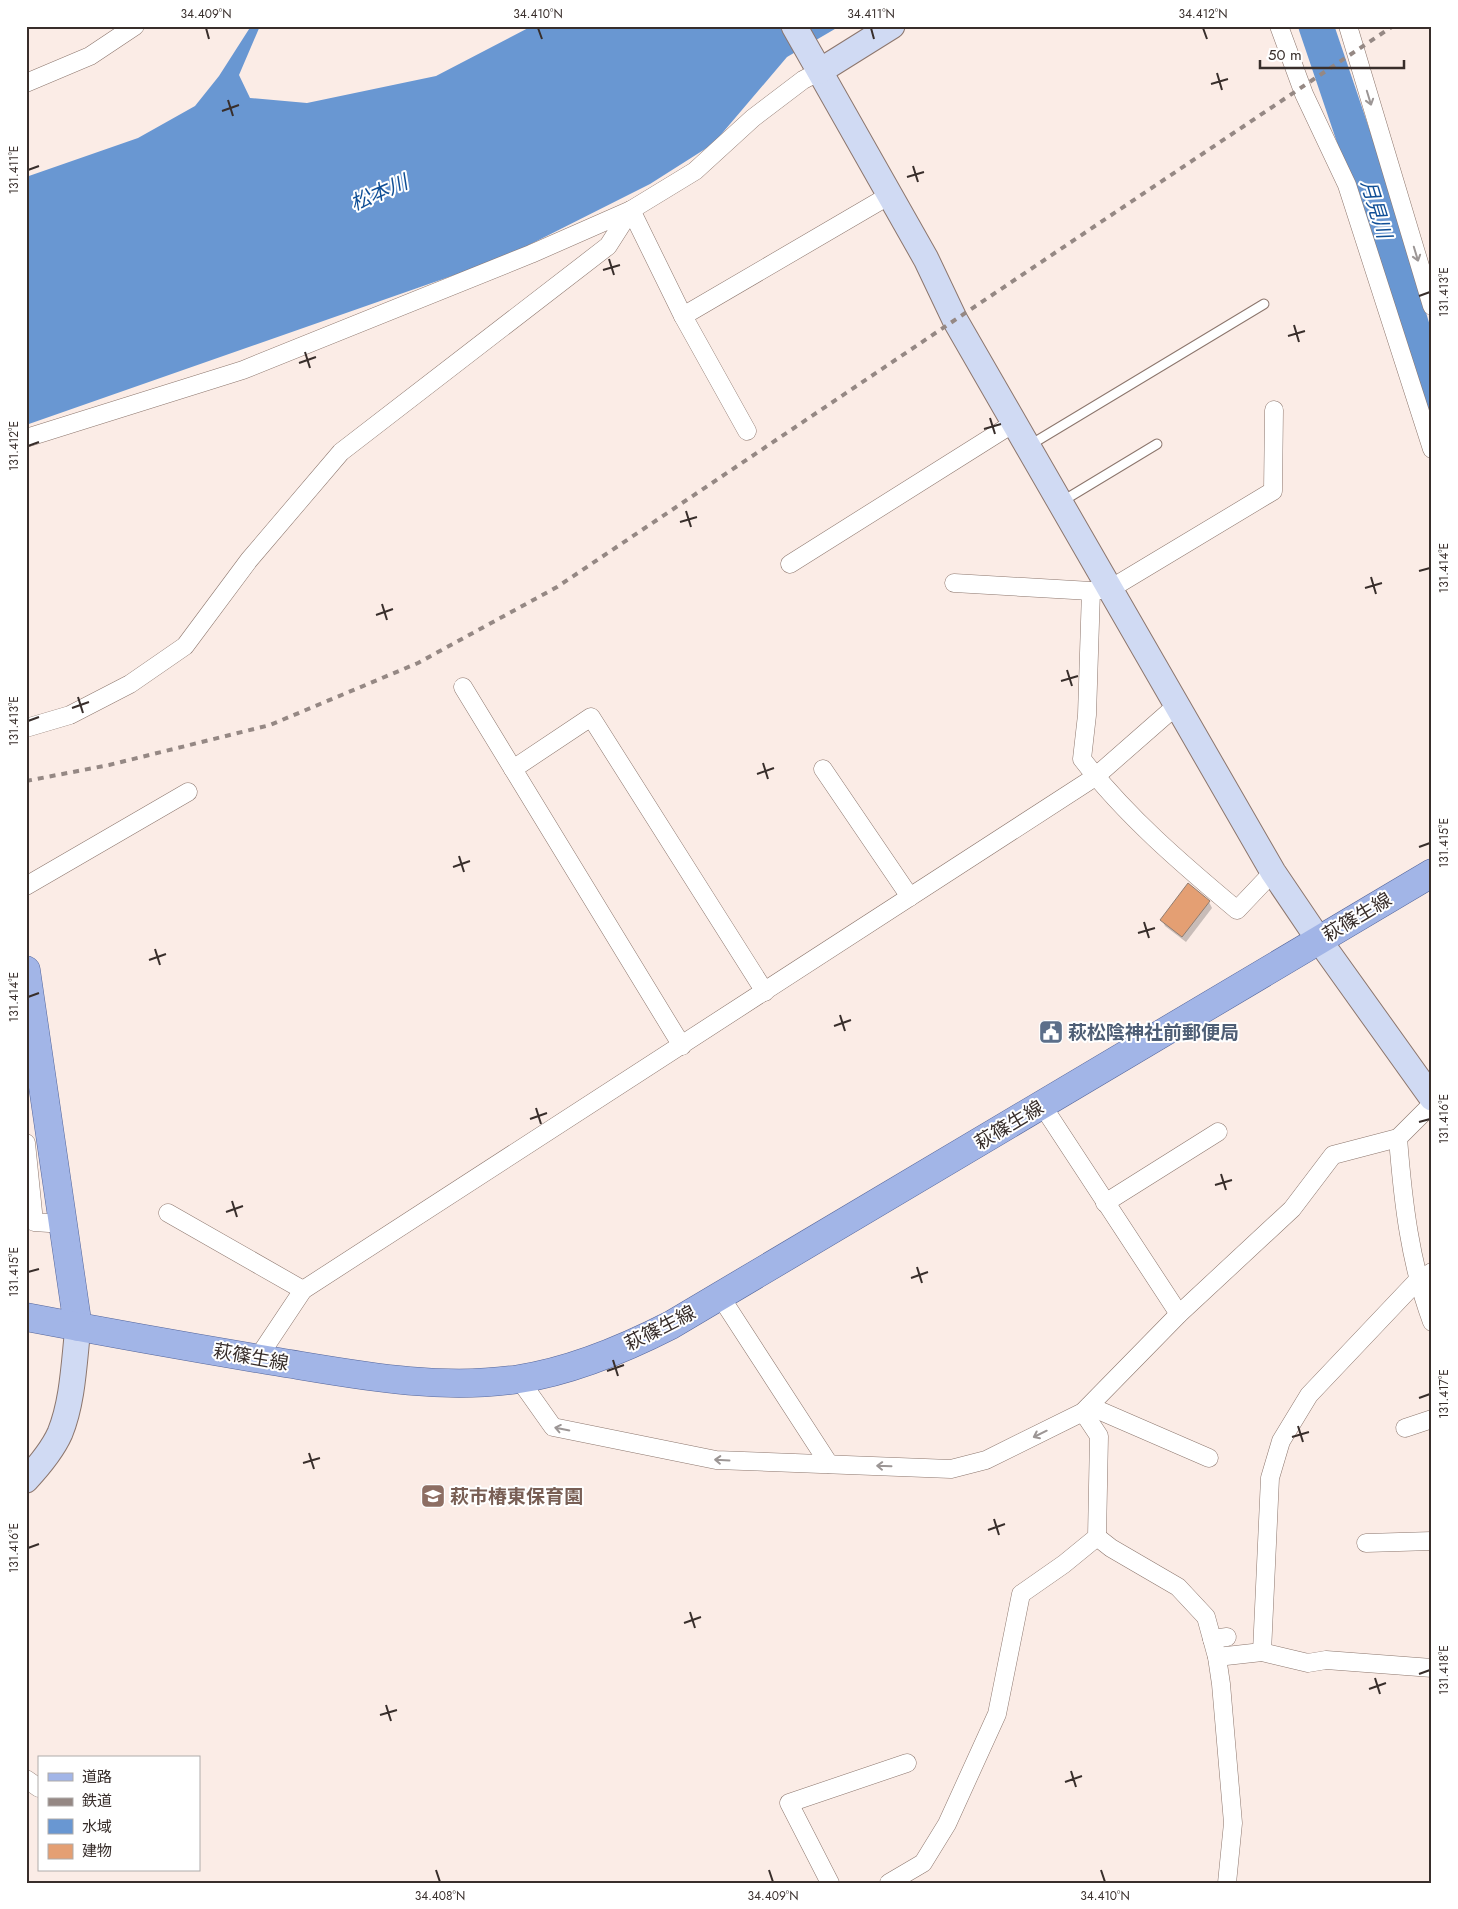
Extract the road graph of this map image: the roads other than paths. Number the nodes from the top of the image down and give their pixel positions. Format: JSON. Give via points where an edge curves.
{"nodes":[{"id":1,"x":135,"y":26,"type":"edge"},
{"id":2,"x":794,"y":26,"type":"edge"},
{"id":3,"x":892,"y":26,"type":"edge"},
{"id":4,"x":1279,"y":26,"type":"edge"},
{"id":5,"x":1348,"y":26,"type":"edge"},
{"id":6,"x":816,"y":63,"type":"junction"},
{"id":7,"x":26,"y":83,"type":"edge"},
{"id":8,"x":890,"y":195,"type":"junction"},
{"id":9,"x":631,"y":210,"type":"junction"},
{"id":10,"x":1264,"y":304,"type":"dead end"},
{"id":11,"x":1432,"y":306,"type":"edge"},
{"id":12,"x":683,"y":316,"type":"junction"},
{"id":13,"x":1274,"y":410,"type":"dead end"},
{"id":14,"x":1014,"y":423,"type":"junction"},
{"id":15,"x":747,"y":431,"type":"dead end"},
{"id":16,"x":26,"y":438,"type":"edge"},
{"id":17,"x":1157,"y":444,"type":"dead end"},
{"id":18,"x":1028,"y":446,"type":"junction"},
{"id":19,"x":1432,"y":449,"type":"edge"},
{"id":20,"x":1060,"y":502,"type":"junction"},
{"id":21,"x":790,"y":564,"type":"dead end"},
{"id":22,"x":954,"y":583,"type":"dead end"},
{"id":23,"x":1100,"y":590,"type":"junction"},
{"id":24,"x":463,"y":687,"type":"dead end"},
{"id":25,"x":1176,"y":706,"type":"junction"},
{"id":26,"x":26,"y":728,"type":"edge"},
{"id":27,"x":513,"y":769,"type":"junction"},
{"id":28,"x":823,"y":769,"type":"dead end"},
{"id":29,"x":1095,"y":777,"type":"junction"},
{"id":30,"x":188,"y":792,"type":"dead end"},
{"id":31,"x":1273,"y":872,"type":"junction"},
{"id":32,"x":1432,"y":873,"type":"edge"},
{"id":33,"x":26,"y":886,"type":"edge"},
{"id":34,"x":910,"y":897,"type":"junction"},
{"id":35,"x":1319,"y":940,"type":"junction"},
{"id":36,"x":26,"y":970,"type":"edge"},
{"id":37,"x":765,"y":992,"type":"junction"},
{"id":38,"x":682,"y":1046,"type":"junction"},
{"id":39,"x":1432,"y":1098,"type":"edge"},
{"id":40,"x":1432,"y":1104,"type":"edge"},
{"id":41,"x":1042,"y":1105,"type":"junction"},
{"id":42,"x":1218,"y":1132,"type":"dead end"},
{"id":43,"x":1398,"y":1138,"type":"junction"},
{"id":44,"x":33,"y":1147,"type":"edge"},
{"id":45,"x":1105,"y":1203,"type":"junction"},
{"id":46,"x":168,"y":1213,"type":"dead end"},
{"id":47,"x":1424,"y":1276,"type":"edge"},
{"id":48,"x":303,"y":1290,"type":"junction"},
{"id":49,"x":720,"y":1296,"type":"junction"},
{"id":50,"x":1179,"y":1314,"type":"junction"},
{"id":51,"x":26,"y":1317,"type":"edge"},
{"id":52,"x":1432,"y":1322,"type":"edge"},
{"id":53,"x":78,"y":1327,"type":"junction"},
{"id":54,"x":257,"y":1359,"type":"junction"},
{"id":55,"x":519,"y":1379,"type":"junction"},
{"id":56,"x":1086,"y":1409,"type":"junction"},
{"id":57,"x":1432,"y":1419,"type":"edge"},
{"id":58,"x":1405,"y":1428,"type":"dead end"},
{"id":59,"x":1209,"y":1458,"type":"dead end"},
{"id":60,"x":829,"y":1464,"type":"junction"},
{"id":61,"x":26,"y":1480,"type":"edge"},
{"id":62,"x":1097,"y":1537,"type":"junction"},
{"id":63,"x":1432,"y":1541,"type":"edge"},
{"id":64,"x":1366,"y":1543,"type":"dead end"},
{"id":65,"x":1262,"y":1652,"type":"junction"},
{"id":66,"x":1217,"y":1657,"type":"junction"},
{"id":67,"x":1432,"y":1668,"type":"edge"},
{"id":68,"x":907,"y":1763,"type":"dead end"},
{"id":69,"x":26,"y":1779,"type":"edge"},
{"id":70,"x":38,"y":1787,"type":"edge"},
{"id":71,"x":830,"y":1883,"type":"edge"},
{"id":72,"x":889,"y":1883,"type":"edge"},
{"id":73,"x":1227,"y":1883,"type":"edge"}],
"edges":[{"from":1,"to":7,"type":"street","via":[[90,56]]},
{"from":2,"to":6,"type":"street"},
{"from":3,"to":6,"type":"street"},
{"from":4,"to":19,"type":"street","via":[[1304,94],[1347,185]]},
{"from":5,"to":11,"type":"street","one_way":true},
{"from":6,"to":8,"type":"street"},
{"from":6,"to":9,"type":"street","via":[[803,80],[753,118],[695,171]]},
{"from":8,"to":12,"type":"street"},
{"from":8,"to":14,"type":"street","via":[[926,259],[954,320]]},
{"from":9,"to":12,"type":"street"},
{"from":9,"to":16,"type":"street","via":[[531,254],[243,370]]},
{"from":9,"to":26,"type":"street","via":[[608,246],[341,452],[249,560],[185,646],[130,684],[70,715]]},
{"from":10,"to":18,"type":"lane"},
{"from":12,"to":15,"type":"street"},
{"from":13,"to":23,"type":"street","via":[[1273,491]]},
{"from":14,"to":18,"type":"street"},
{"from":14,"to":21,"type":"street"},
{"from":17,"to":20,"type":"lane"},
{"from":18,"to":20,"type":"street"},
{"from":20,"to":23,"type":"street"},
{"from":22,"to":23,"type":"street"},
{"from":23,"to":25,"type":"street"},
{"from":23,"to":29,"type":"street","via":[[1082,760]]},
{"from":24,"to":27,"type":"street"},
{"from":25,"to":29,"type":"street"},
{"from":25,"to":31,"type":"street"},
{"from":27,"to":37,"type":"street","via":[[591,717]]},
{"from":27,"to":38,"type":"street"},
{"from":28,"to":34,"type":"street"},
{"from":29,"to":31,"type":"street","via":[[1168,851],[1237,910]]},
{"from":29,"to":34,"type":"street"},
{"from":30,"to":33,"type":"street"},
{"from":31,"to":35,"type":"street"},
{"from":32,"to":35,"type":"main road","name":"萩篠生線"},
{"from":34,"to":37,"type":"street"},
{"from":35,"to":39,"type":"street"},
{"from":35,"to":41,"type":"main road","name":"萩篠生線"},
{"from":36,"to":44,"type":"main road"},
{"from":37,"to":38,"type":"street"},
{"from":38,"to":48,"type":"street"},
{"from":40,"to":43,"type":"street"},
{"from":41,"to":45,"type":"street"},
{"from":41,"to":49,"type":"main road","name":"萩篠生線"},
{"from":42,"to":45,"type":"street"},
{"from":43,"to":47,"type":"street","via":[[1404,1206]]},
{"from":43,"to":50,"type":"street","via":[[1332,1155],[1292,1208]]},
{"from":44,"to":53,"type":"main road","via":[[64,1224]]},
{"from":45,"to":50,"type":"street"},
{"from":46,"to":48,"type":"street"},
{"from":47,"to":52,"type":"street"},
{"from":47,"to":65,"type":"street","via":[[1309,1396],[1282,1441],[1270,1478]]},
{"from":48,"to":54,"type":"street"},
{"from":49,"to":55,"type":"main road","name":"萩篠生線","via":[[629,1346]]},
{"from":49,"to":60,"type":"street"},
{"from":50,"to":56,"type":"street"},
{"from":51,"to":53,"type":"main road","name":"萩篠生線"},
{"from":53,"to":54,"type":"main road","name":"萩篠生線"},
{"from":53,"to":61,"type":"street","via":[[70,1390],[60,1434],[43,1462]]},
{"from":54,"to":55,"type":"main road","name":"萩篠生線","via":[[359,1376],[444,1384]]},
{"from":60,"to":55,"type":"street","one_way":true,"via":[[716,1460],[553,1427]]},
{"from":56,"to":59,"type":"street"},
{"from":56,"to":60,"type":"street","one_way":true,"via":[[986,1460],[951,1468]]},
{"from":56,"to":62,"type":"street","via":[[1099,1436]]},
{"from":57,"to":58,"type":"street"},
{"from":62,"to":66,"type":"street","via":[[1178,1587],[1206,1617],[1220,1638]]},
{"from":62,"to":72,"type":"street","via":[[1021,1594],[997,1714],[947,1824],[923,1863]]},
{"from":63,"to":64,"type":"street"},
{"from":65,"to":66,"type":"street"},
{"from":65,"to":67,"type":"street","via":[[1308,1663],[1326,1660]]},
{"from":66,"to":73,"type":"street","via":[[1228,1683],[1233,1823]]},
{"from":68,"to":71,"type":"street","via":[[789,1803]]},
{"from":69,"to":70,"type":"street"}]}
